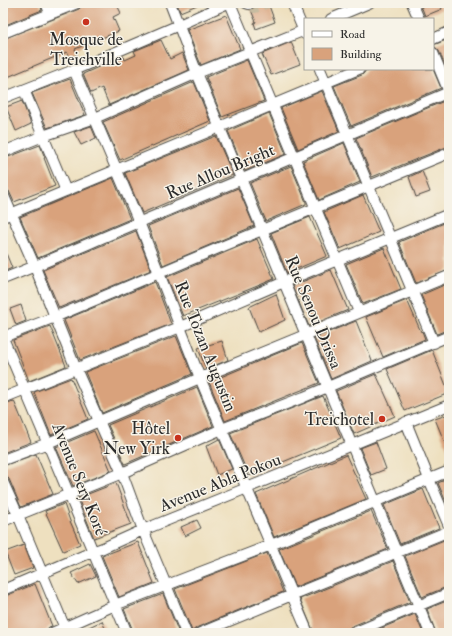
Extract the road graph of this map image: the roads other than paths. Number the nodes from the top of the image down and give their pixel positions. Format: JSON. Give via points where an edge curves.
{"nodes":[{"id":1,"x":46,"y":3,"type":"edge"},
{"id":2,"x":77,"y":3,"type":"edge"},
{"id":3,"x":170,"y":3,"type":"edge"},
{"id":4,"x":229,"y":3,"type":"edge"},
{"id":5,"x":292,"y":3,"type":"edge"},
{"id":6,"x":369,"y":3,"type":"edge"},
{"id":7,"x":412,"y":3,"type":"edge"},
{"id":8,"x":50,"y":14,"type":"junction"},
{"id":9,"x":333,"y":18,"type":"edge"},
{"id":10,"x":419,"y":18,"type":"edge"},
{"id":11,"x":179,"y":25,"type":"junction"},
{"id":12,"x":304,"y":29,"type":"edge"},
{"id":13,"x":304,"y":31,"type":"edge"},
{"id":14,"x":449,"y":32,"type":"edge"},
{"id":15,"x":3,"y":33,"type":"edge"},
{"id":16,"x":434,"y":39,"type":"edge"},
{"id":17,"x":251,"y":51,"type":"junction"},
{"id":18,"x":434,"y":56,"type":"edge"},
{"id":19,"x":74,"y":70,"type":"junction"},
{"id":20,"x":320,"y":70,"type":"edge"},
{"id":21,"x":357,"y":70,"type":"edge"},
{"id":22,"x":197,"y":73,"type":"junction"},
{"id":23,"x":326,"y":83,"type":"junction"},
{"id":24,"x":24,"y":90,"type":"junction"},
{"id":25,"x":449,"y":92,"type":"edge"},
{"id":26,"x":3,"y":98,"type":"edge"},
{"id":27,"x":273,"y":105,"type":"junction"},
{"id":28,"x":95,"y":118,"type":"junction"},
{"id":29,"x":219,"y":127,"type":"junction"},
{"id":30,"x":347,"y":135,"type":"junction"},
{"id":31,"x":43,"y":136,"type":"junction"},
{"id":32,"x":3,"y":152,"type":"edge"},
{"id":33,"x":449,"y":153,"type":"edge"},
{"id":34,"x":294,"y":157,"type":"junction"},
{"id":35,"x":117,"y":169,"type":"junction"},
{"id":36,"x":241,"y":179,"type":"junction"},
{"id":37,"x":369,"y":186,"type":"junction"},
{"id":38,"x":66,"y":191,"type":"junction"},
{"id":39,"x":3,"y":194,"type":"edge"},
{"id":40,"x":316,"y":208,"type":"junction"},
{"id":41,"x":449,"y":214,"type":"edge"},
{"id":42,"x":8,"y":215,"type":"edge"},
{"id":43,"x":139,"y":222,"type":"junction"},
{"id":44,"x":262,"y":230,"type":"junction"},
{"id":45,"x":390,"y":238,"type":"junction"},
{"id":46,"x":338,"y":260,"type":"junction"},
{"id":47,"x":35,"y":267,"type":"junction"},
{"id":48,"x":159,"y":273,"type":"junction"},
{"id":49,"x":449,"y":276,"type":"edge"},
{"id":50,"x":3,"y":278,"type":"edge"},
{"id":51,"x":284,"y":282,"type":"junction"},
{"id":52,"x":412,"y":290,"type":"junction"},
{"id":53,"x":360,"y":312,"type":"junction"},
{"id":54,"x":55,"y":317,"type":"junction"},
{"id":55,"x":180,"y":327,"type":"junction"},
{"id":56,"x":306,"y":334,"type":"junction"},
{"id":57,"x":449,"y":336,"type":"edge"},
{"id":58,"x":3,"y":338,"type":"edge"},
{"id":59,"x":434,"y":343,"type":"junction"},
{"id":60,"x":76,"y":369,"type":"junction"},
{"id":61,"x":200,"y":378,"type":"junction"},
{"id":62,"x":328,"y":388,"type":"junction"},
{"id":63,"x":25,"y":389,"type":"junction"},
{"id":64,"x":3,"y":398,"type":"edge"},
{"id":65,"x":449,"y":405,"type":"edge"},
{"id":66,"x":99,"y":421,"type":"junction"},
{"id":67,"x":406,"y":422,"type":"junction"},
{"id":68,"x":222,"y":429,"type":"junction"},
{"id":69,"x":48,"y":443,"type":"junction"},
{"id":70,"x":352,"y":445,"type":"junction"},
{"id":71,"x":3,"y":460,"type":"edge"},
{"id":72,"x":449,"y":471,"type":"edge"},
{"id":73,"x":122,"y":473,"type":"junction"},
{"id":74,"x":429,"y":479,"type":"junction"},
{"id":75,"x":3,"y":482,"type":"edge"},
{"id":76,"x":247,"y":488,"type":"junction"},
{"id":77,"x":69,"y":494,"type":"junction"},
{"id":78,"x":376,"y":502,"type":"junction"},
{"id":79,"x":18,"y":514,"type":"junction"},
{"id":80,"x":3,"y":521,"type":"edge"},
{"id":81,"x":449,"y":526,"type":"edge"},
{"id":82,"x":143,"y":530,"type":"junction"},
{"id":83,"x":449,"y":531,"type":"edge"},
{"id":84,"x":271,"y":545,"type":"junction"},
{"id":85,"x":92,"y":552,"type":"junction"},
{"id":86,"x":397,"y":553,"type":"junction"},
{"id":87,"x":42,"y":573,"type":"junction"},
{"id":88,"x":166,"y":585,"type":"junction"},
{"id":89,"x":3,"y":590,"type":"edge"},
{"id":90,"x":449,"y":593,"type":"edge"},
{"id":91,"x":292,"y":595,"type":"junction"},
{"id":92,"x":115,"y":605,"type":"junction"},
{"id":93,"x":419,"y":606,"type":"junction"},
{"id":94,"x":66,"y":630,"type":"edge"},
{"id":95,"x":52,"y":633,"type":"edge"},
{"id":96,"x":127,"y":633,"type":"edge"},
{"id":97,"x":186,"y":633,"type":"edge"},
{"id":98,"x":200,"y":633,"type":"edge"},
{"id":99,"x":308,"y":633,"type":"edge"},
{"id":100,"x":353,"y":633,"type":"edge"},
{"id":101,"x":430,"y":633,"type":"edge"}],
"edges":[{"from":1,"to":8,"type":"street"},
{"from":2,"to":8,"type":"street"},
{"from":3,"to":11,"type":"street","name":"Rue Senou Drissa"},
{"from":4,"to":11,"type":"street"},
{"from":4,"to":17,"type":"street"},
{"from":5,"to":12,"type":"street"},
{"from":6,"to":9,"type":"street"},
{"from":7,"to":10,"type":"street"},
{"from":8,"to":15,"type":"street"},
{"from":11,"to":19,"type":"street"},
{"from":11,"to":22,"type":"street","name":"Rue Senou Drissa"},
{"from":13,"to":17,"type":"street"},
{"from":14,"to":16,"type":"street"},
{"from":17,"to":22,"type":"street"},
{"from":17,"to":27,"type":"street"},
{"from":18,"to":25,"type":"street"},
{"from":19,"to":24,"type":"street"},
{"from":19,"to":28,"type":"street","name":"Rue Tozan Augustin"},
{"from":20,"to":23,"type":"street"},
{"from":21,"to":23,"type":"street"},
{"from":22,"to":28,"type":"street"},
{"from":22,"to":29,"type":"street","name":"Rue Senou Drissa"},
{"from":23,"to":27,"type":"street"},
{"from":23,"to":30,"type":"street"},
{"from":24,"to":26,"type":"street"},
{"from":24,"to":31,"type":"street"},
{"from":25,"to":30,"type":"street","name":"Rue Allou Bright"},
{"from":27,"to":29,"type":"street"},
{"from":27,"to":34,"type":"street"},
{"from":28,"to":31,"type":"street"},
{"from":28,"to":35,"type":"street","name":"Rue Tozan Augustin"},
{"from":29,"to":35,"type":"street"},
{"from":29,"to":36,"type":"street","name":"Rue Senou Drissa"},
{"from":30,"to":34,"type":"street","name":"Rue Allou Bright"},
{"from":30,"to":37,"type":"street"},
{"from":31,"to":32,"type":"street"},
{"from":31,"to":38,"type":"street"},
{"from":33,"to":37,"type":"street"},
{"from":34,"to":36,"type":"street","name":"Rue Allou Bright"},
{"from":34,"to":40,"type":"street"},
{"from":35,"to":38,"type":"street"},
{"from":35,"to":43,"type":"street","name":"Rue Tozan Augustin"},
{"from":36,"to":43,"type":"street","name":"Rue Allou Bright"},
{"from":36,"to":44,"type":"street","name":"Rue Senou Drissa"},
{"from":37,"to":40,"type":"street"},
{"from":37,"to":45,"type":"street"},
{"from":38,"to":42,"type":"street"},
{"from":39,"to":42,"type":"street"},
{"from":40,"to":44,"type":"street"},
{"from":40,"to":46,"type":"street"},
{"from":41,"to":45,"type":"street"},
{"from":42,"to":47,"type":"street"},
{"from":43,"to":47,"type":"street","name":"Rue Allou Bright"},
{"from":43,"to":48,"type":"street","name":"Rue Tozan Augustin"},
{"from":44,"to":48,"type":"street"},
{"from":44,"to":51,"type":"street","name":"Rue Senou Drissa"},
{"from":45,"to":46,"type":"street"},
{"from":45,"to":52,"type":"street"},
{"from":46,"to":51,"type":"street"},
{"from":46,"to":53,"type":"street"},
{"from":47,"to":50,"type":"street","name":"Rue Allou Bright"},
{"from":47,"to":54,"type":"street"},
{"from":48,"to":54,"type":"street"},
{"from":48,"to":55,"type":"street","name":"Rue Tozan Augustin"},
{"from":49,"to":52,"type":"street"},
{"from":51,"to":55,"type":"street"},
{"from":51,"to":56,"type":"street","name":"Rue Senou Drissa"},
{"from":52,"to":53,"type":"street"},
{"from":52,"to":59,"type":"street"},
{"from":53,"to":56,"type":"street"},
{"from":54,"to":58,"type":"street"},
{"from":54,"to":60,"type":"street"},
{"from":55,"to":60,"type":"street"},
{"from":55,"to":61,"type":"street","name":"Rue Tozan Augustin"},
{"from":56,"to":61,"type":"street"},
{"from":56,"to":62,"type":"street","name":"Rue Senou Drissa"},
{"from":57,"to":59,"type":"street"},
{"from":58,"to":63,"type":"street","name":"Avenue Sery Koré"},
{"from":59,"to":62,"type":"street"},
{"from":60,"to":63,"type":"street"},
{"from":60,"to":66,"type":"street"},
{"from":61,"to":66,"type":"street"},
{"from":61,"to":68,"type":"street","name":"Rue Tozan Augustin"},
{"from":62,"to":68,"type":"street"},
{"from":62,"to":70,"type":"street","name":"Rue Senou Drissa"},
{"from":63,"to":64,"type":"street"},
{"from":63,"to":69,"type":"street","name":"Avenue Sery Koré"},
{"from":65,"to":67,"type":"street","name":"Avenue Abla Pokou"},
{"from":66,"to":69,"type":"street"},
{"from":66,"to":73,"type":"street"},
{"from":67,"to":70,"type":"street","name":"Avenue Abla Pokou"},
{"from":67,"to":74,"type":"street"},
{"from":68,"to":73,"type":"street"},
{"from":68,"to":76,"type":"street","name":"Rue Tozan Augustin"},
{"from":69,"to":71,"type":"street"},
{"from":69,"to":77,"type":"street","name":"Avenue Sery Koré"},
{"from":70,"to":76,"type":"street","name":"Avenue Abla Pokou"},
{"from":70,"to":78,"type":"street","name":"Rue Senou Drissa"},
{"from":72,"to":74,"type":"street"},
{"from":73,"to":77,"type":"street"},
{"from":73,"to":82,"type":"street"},
{"from":74,"to":78,"type":"street"},
{"from":74,"to":81,"type":"street"},
{"from":75,"to":79,"type":"street"},
{"from":76,"to":82,"type":"street","name":"Avenue Abla Pokou"},
{"from":76,"to":84,"type":"street","name":"Rue Tozan Augustin"},
{"from":77,"to":79,"type":"street"},
{"from":77,"to":85,"type":"street","name":"Avenue Sery Koré"},
{"from":78,"to":84,"type":"street"},
{"from":78,"to":86,"type":"street","name":"Rue Senou Drissa"},
{"from":79,"to":80,"type":"street"},
{"from":79,"to":87,"type":"street"},
{"from":82,"to":85,"type":"street","name":"Avenue Abla Pokou"},
{"from":82,"to":88,"type":"street"},
{"from":83,"to":86,"type":"street"},
{"from":84,"to":88,"type":"street"},
{"from":84,"to":91,"type":"street","name":"Rue Tozan Augustin"},
{"from":85,"to":87,"type":"street","name":"Avenue Abla Pokou"},
{"from":85,"to":92,"type":"street","name":"Avenue Sery Koré"},
{"from":86,"to":91,"type":"street"},
{"from":86,"to":93,"type":"street","name":"Rue Senou Drissa"},
{"from":87,"to":89,"type":"street","name":"Avenue Abla Pokou"},
{"from":87,"to":94,"type":"street"},
{"from":88,"to":92,"type":"street"},
{"from":88,"to":97,"type":"street"},
{"from":90,"to":93,"type":"street"},
{"from":91,"to":98,"type":"street"},
{"from":91,"to":99,"type":"street","name":"Rue Tozan Augustin"},
{"from":92,"to":94,"type":"street"},
{"from":92,"to":96,"type":"street","name":"Avenue Sery Koré"},
{"from":93,"to":100,"type":"street"},
{"from":93,"to":101,"type":"street","name":"Rue Senou Drissa"},
{"from":94,"to":95,"type":"street"}]}
